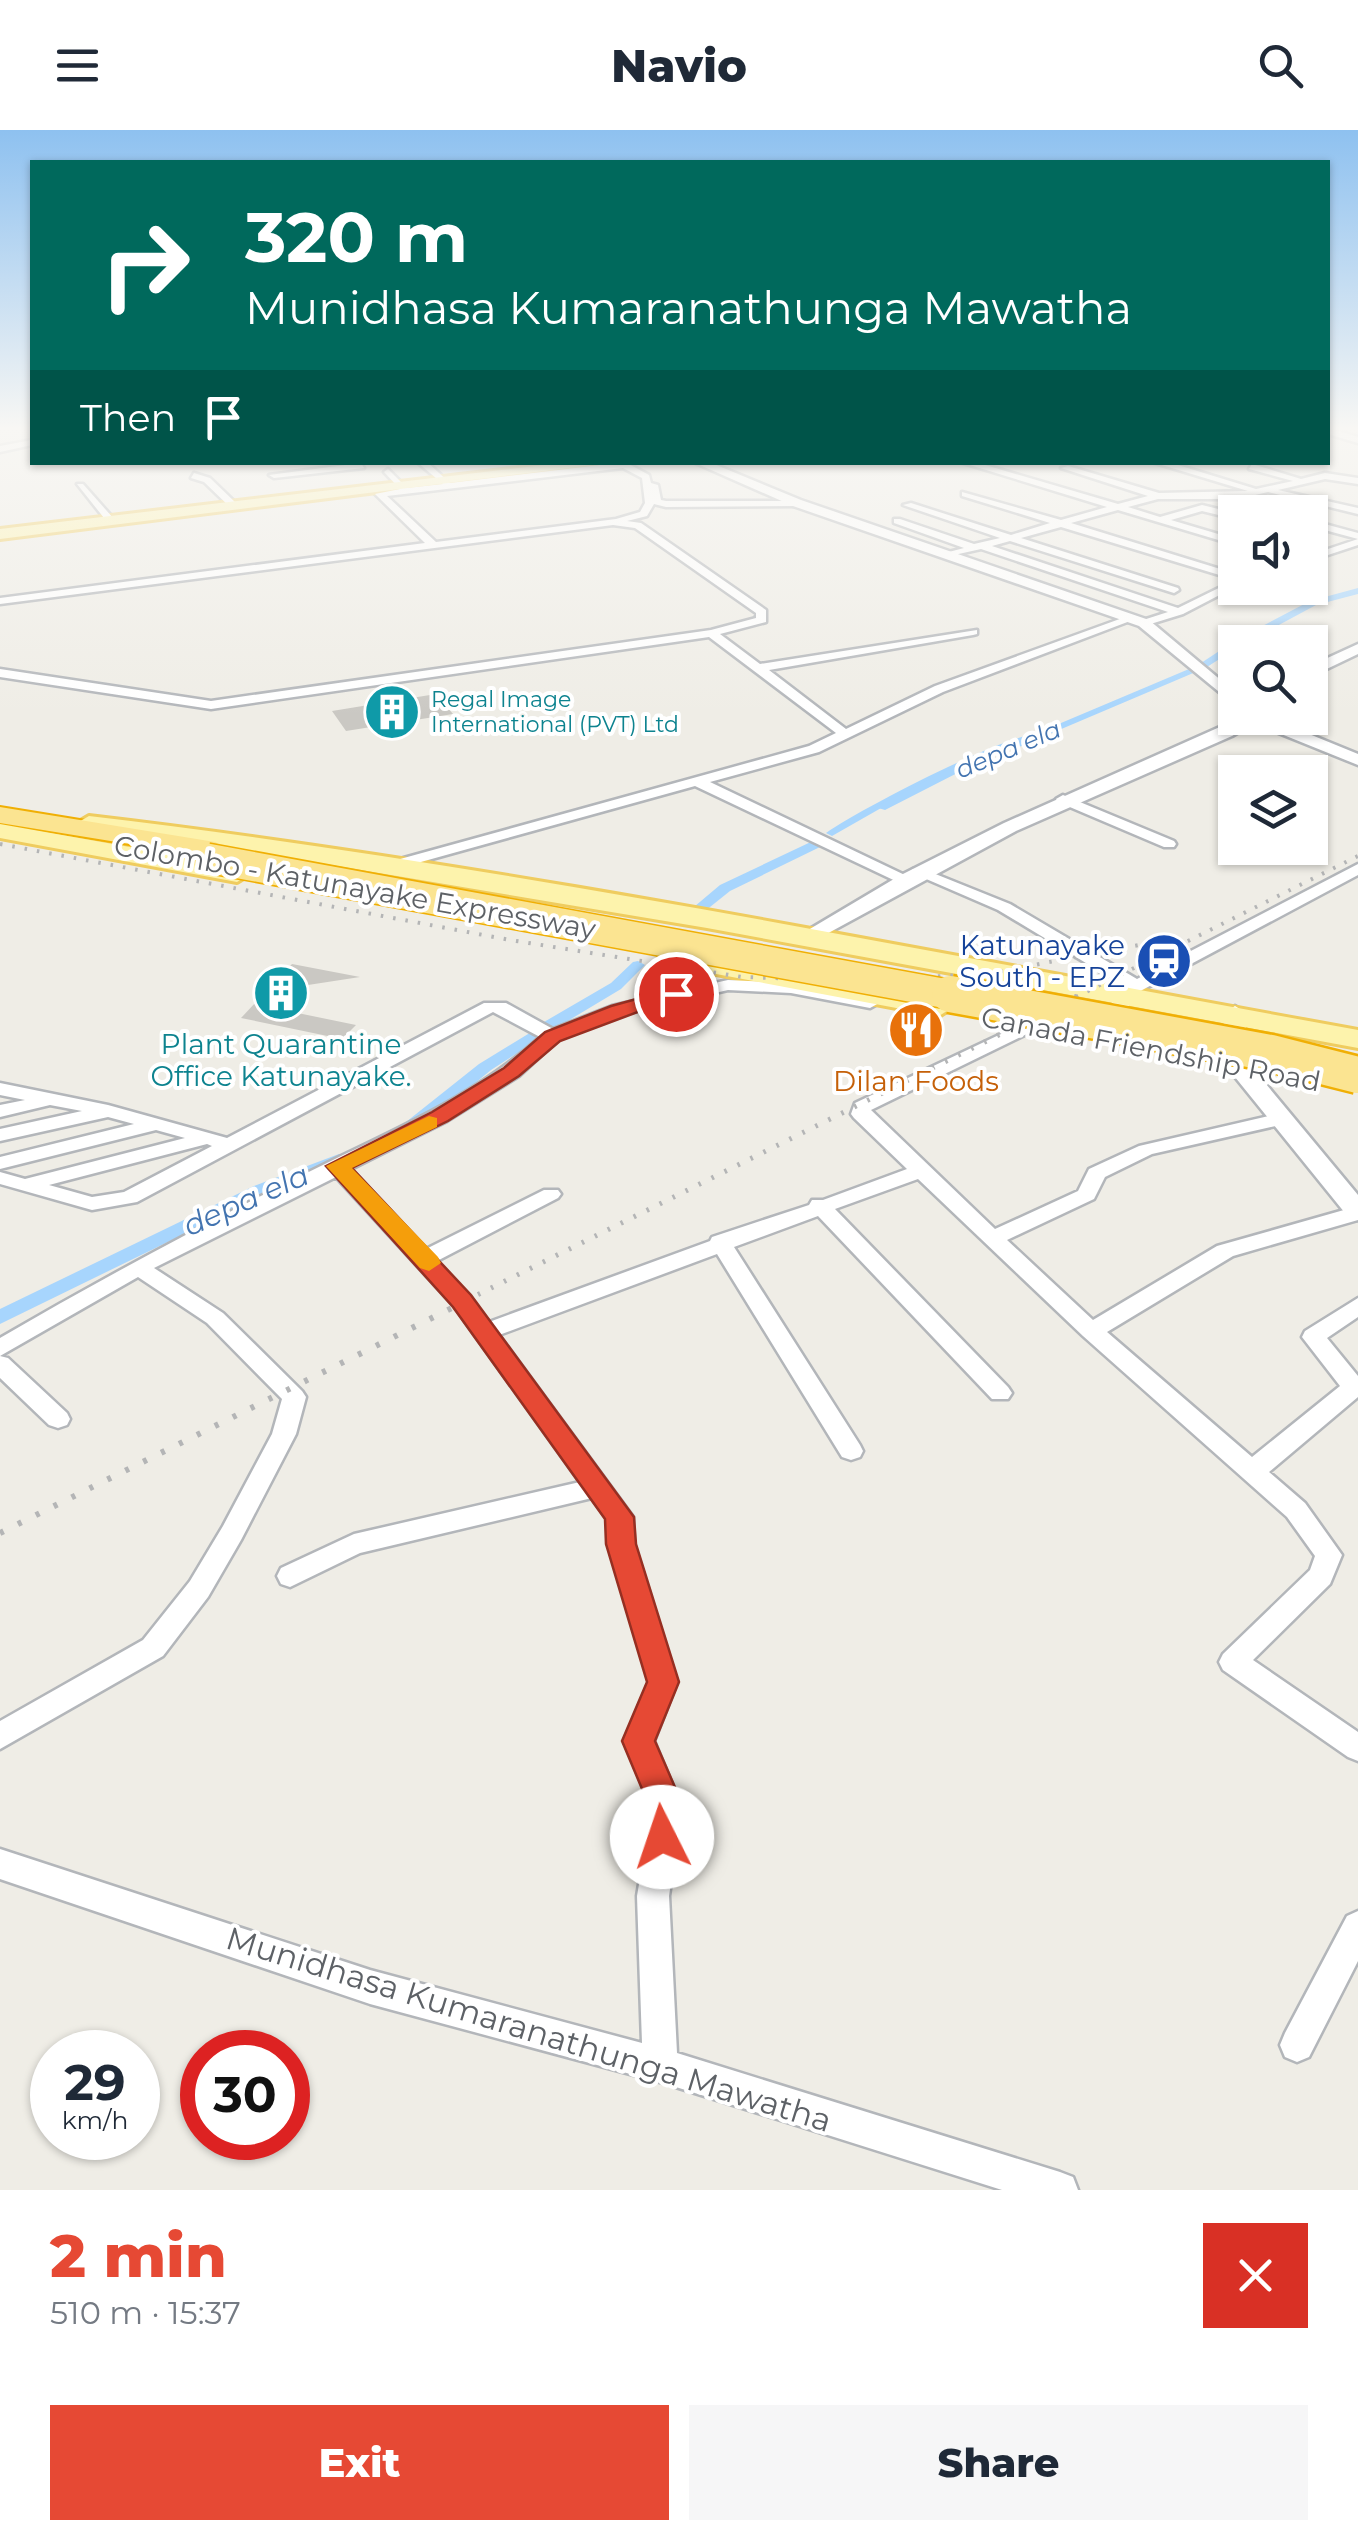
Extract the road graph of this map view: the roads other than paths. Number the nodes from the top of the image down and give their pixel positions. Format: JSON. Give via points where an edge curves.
{"nodes":[{"id":1,"x":86,"y":523,"type":"edge"},
{"id":2,"x":410,"y":523,"type":"edge"},
{"id":3,"x":604,"y":523,"type":"edge"},
{"id":4,"x":622,"y":523,"type":"edge"},
{"id":5,"x":856,"y":523,"type":"edge"},
{"id":6,"x":904,"y":523,"type":"edge"},
{"id":7,"x":966,"y":523,"type":"edge"},
{"id":8,"x":1062,"y":523,"type":"edge"},
{"id":9,"x":1171,"y":523,"type":"edge"},
{"id":10,"x":1059,"y":524,"type":"junction"},
{"id":11,"x":1328,"y":531,"type":"edge"},
{"id":12,"x":0,"y":534,"type":"edge"},
{"id":13,"x":1008,"y":537,"type":"junction"},
{"id":14,"x":1218,"y":537,"type":"edge"},
{"id":15,"x":1328,"y":538,"type":"edge"},
{"id":16,"x":1355,"y":542,"type":"edge"},
{"id":17,"x":433,"y":545,"type":"junction"},
{"id":18,"x":976,"y":546,"type":"junction"},
{"id":19,"x":1328,"y":552,"type":"edge"},
{"id":20,"x":949,"y":555,"type":"junction"},
{"id":21,"x":1218,"y":575,"type":"edge"},
{"id":22,"x":1218,"y":587,"type":"edge"},
{"id":23,"x":1174,"y":590,"type":"dead end"},
{"id":24,"x":0,"y":602,"type":"edge"},
{"id":25,"x":1179,"y":612,"type":"junction"},
{"id":26,"x":1138,"y":621,"type":"junction"},
{"id":27,"x":973,"y":632,"type":"dead end"},
{"id":28,"x":711,"y":633,"type":"junction"},
{"id":29,"x":1358,"y":648,"type":"edge"},
{"id":30,"x":1328,"y":663,"type":"edge"},
{"id":31,"x":756,"y":668,"type":"junction"},
{"id":32,"x":0,"y":674,"type":"edge"},
{"id":33,"x":1218,"y":686,"type":"edge"},
{"id":34,"x":846,"y":735,"type":"junction"},
{"id":35,"x":1219,"y":735,"type":"edge"},
{"id":36,"x":1296,"y":735,"type":"edge"},
{"id":37,"x":1358,"y":760,"type":"edge"},
{"id":38,"x":696,"y":781,"type":"junction"},
{"id":39,"x":1064,"y":800,"type":"junction"},
{"id":40,"x":0,"y":814,"type":"edge"},
{"id":41,"x":0,"y":829,"type":"edge"},
{"id":42,"x":1169,"y":844,"type":"dead end"},
{"id":43,"x":211,"y":854,"type":"junction"},
{"id":44,"x":387,"y":867,"type":"junction"},
{"id":45,"x":1358,"y":870,"type":"edge"},
{"id":46,"x":911,"y":876,"type":"junction"},
{"id":47,"x":804,"y":939,"type":"junction"},
{"id":48,"x":1130,"y":989,"type":"junction"},
{"id":49,"x":924,"y":1004,"type":"junction"},
{"id":50,"x":1236,"y":1013,"type":"junction"},
{"id":51,"x":1034,"y":1024,"type":"junction"},
{"id":52,"x":552,"y":1036,"type":"junction"},
{"id":53,"x":1112,"y":1036,"type":"junction"},
{"id":54,"x":1358,"y":1039,"type":"edge"},
{"id":55,"x":1234,"y":1060,"type":"junction"},
{"id":56,"x":1358,"y":1062,"type":"edge"},
{"id":57,"x":1358,"y":1075,"type":"edge"},
{"id":58,"x":0,"y":1089,"type":"edge"},
{"id":59,"x":1358,"y":1092,"type":"edge"},
{"id":60,"x":52,"y":1100,"type":"junction"},
{"id":61,"x":0,"y":1111,"type":"edge"},
{"id":62,"x":108,"y":1111,"type":"junction"},
{"id":63,"x":1282,"y":1118,"type":"junction"},
{"id":64,"x":158,"y":1124,"type":"junction"},
{"id":65,"x":0,"y":1136,"type":"edge"},
{"id":66,"x":207,"y":1138,"type":"junction"},
{"id":67,"x":232,"y":1145,"type":"junction"},
{"id":68,"x":0,"y":1163,"type":"edge"},
{"id":69,"x":338,"y":1166,"type":"junction"},
{"id":70,"x":922,"y":1170,"type":"junction"},
{"id":71,"x":0,"y":1178,"type":"edge"},
{"id":72,"x":27,"y":1184,"type":"junction"},
{"id":73,"x":551,"y":1194,"type":"dead end"},
{"id":74,"x":819,"y":1205,"type":"junction"},
{"id":75,"x":1358,"y":1212,"type":"edge"},
{"id":76,"x":993,"y":1238,"type":"junction"},
{"id":77,"x":720,"y":1242,"type":"junction"},
{"id":78,"x":426,"y":1258,"type":"junction"},
{"id":79,"x":138,"y":1267,"type":"junction"},
{"id":80,"x":1358,"y":1306,"type":"edge"},
{"id":81,"x":1091,"y":1330,"type":"junction"},
{"id":82,"x":486,"y":1332,"type":"junction"},
{"id":83,"x":0,"y":1348,"type":"edge"},
{"id":84,"x":0,"y":1364,"type":"edge"},
{"id":85,"x":1000,"y":1393,"type":"dead end"},
{"id":86,"x":58,"y":1419,"type":"dead end"},
{"id":87,"x":851,"y":1451,"type":"dead end"},
{"id":88,"x":1250,"y":1473,"type":"junction"},
{"id":89,"x":598,"y":1487,"type":"junction"},
{"id":90,"x":290,"y":1576,"type":"dead end"},
{"id":91,"x":0,"y":1736,"type":"edge"},
{"id":92,"x":1358,"y":1748,"type":"edge"},
{"id":93,"x":0,"y":1864,"type":"edge"},
{"id":94,"x":1358,"y":1926,"type":"edge"},
{"id":95,"x":1297,"y":2046,"type":"dead end"},
{"id":96,"x":660,"y":2064,"type":"junction"},
{"id":97,"x":1060,"y":2190,"type":"edge"}],
"edges":[{"from":1,"to":12,"type":"main road"},
{"from":2,"to":17,"type":"street"},
{"from":3,"to":17,"type":"street"},
{"from":4,"to":28,"type":"street","via":[[638,525],[762,612],[762,620]]},
{"from":5,"to":20,"type":"street"},
{"from":6,"to":18,"type":"street"},
{"from":7,"to":13,"type":"street"},
{"from":8,"to":10,"type":"street"},
{"from":9,"to":14,"type":"street"},
{"from":10,"to":13,"type":"street"},
{"from":10,"to":21,"type":"street"},
{"from":11,"to":16,"type":"street"},
{"from":13,"to":18,"type":"street"},
{"from":13,"to":23,"type":"street"},
{"from":15,"to":16,"type":"street"},
{"from":16,"to":19,"type":"street"},
{"from":17,"to":24,"type":"street"},
{"from":18,"to":20,"type":"street"},
{"from":18,"to":25,"type":"street"},
{"from":20,"to":26,"type":"street"},
{"from":22,"to":25,"type":"street"},
{"from":25,"to":26,"type":"street"},
{"from":26,"to":33,"type":"street"},
{"from":26,"to":34,"type":"street","via":[[939,689]]},
{"from":27,"to":31,"type":"street"},
{"from":28,"to":31,"type":"street"},
{"from":28,"to":32,"type":"street","via":[[211,704]]},
{"from":29,"to":30,"type":"street"},
{"from":31,"to":34,"type":"street","via":[[787,684]]},
{"from":34,"to":38,"type":"street"},
{"from":35,"to":39,"type":"street"},
{"from":36,"to":37,"type":"street"},
{"from":38,"to":44,"type":"street"},
{"from":38,"to":46,"type":"street"},
{"from":39,"to":42,"type":"street"},
{"from":39,"to":46,"type":"street"},
{"from":40,"to":43,"type":"highway","name":"Colombo - Katunayake Expressway"},
{"from":40,"to":44,"type":"main road","name":"Canada Friendship Road"},
{"from":41,"to":43,"type":"highway","name":"Colombo - Katunayake Expressway"},
{"from":41,"to":49,"type":"main road","name":"Canada Friendship Road"},
{"from":43,"to":56,"type":"highway","name":"Colombo - Katunayake Expressway","via":[[1189,1024]]},
{"from":43,"to":57,"type":"highway","name":"Colombo - Katunayake Expressway","bridge":true,"via":[[1271,1053]]},
{"from":44,"to":47,"type":"main road","name":"Canada Friendship Road"},
{"from":45,"to":48,"type":"street"},
{"from":46,"to":47,"type":"street"},
{"from":46,"to":48,"type":"street","via":[[1004,907]]},
{"from":47,"to":48,"type":"main road","name":"Canada Friendship Road"},
{"from":48,"to":50,"type":"main road","name":"Canada Friendship Road"},
{"from":48,"to":53,"type":"street"},
{"from":49,"to":51,"type":"main road","name":"Canada Friendship Road"},
{"from":49,"to":52,"type":"street","via":[[880,1005],[791,988],[728,985],[656,999]]},
{"from":50,"to":54,"type":"main road","name":"Canada Friendship Road"},
{"from":50,"to":55,"type":"street"},
{"from":51,"to":53,"type":"main road","name":"Canada Friendship Road"},
{"from":51,"to":70,"type":"street","via":[[862,1107],[861,1114]]},
{"from":52,"to":67,"type":"street","via":[[490,1006]]},
{"from":52,"to":69,"type":"street","via":[[512,1072],[440,1117]]},
{"from":53,"to":55,"type":"main road","name":"Canada Friendship Road"},
{"from":55,"to":59,"type":"main road","name":"Canada Friendship Road"},
{"from":55,"to":63,"type":"street"},
{"from":58,"to":60,"type":"street"},
{"from":60,"to":61,"type":"street"},
{"from":60,"to":62,"type":"street"},
{"from":62,"to":64,"type":"street"},
{"from":62,"to":65,"type":"street"},
{"from":63,"to":75,"type":"street"},
{"from":63,"to":76,"type":"street","via":[[1146,1150],[1096,1173],[1088,1195]]},
{"from":64,"to":66,"type":"street"},
{"from":64,"to":68,"type":"street"},
{"from":66,"to":67,"type":"street"},
{"from":66,"to":72,"type":"street"},
{"from":67,"to":72,"type":"street","via":[[130,1197],[92,1204]]},
{"from":69,"to":78,"type":"street"},
{"from":69,"to":79,"type":"street"},
{"from":70,"to":74,"type":"street"},
{"from":70,"to":76,"type":"street"},
{"from":71,"to":72,"type":"street"},
{"from":73,"to":78,"type":"street"},
{"from":74,"to":77,"type":"street"},
{"from":74,"to":85,"type":"street"},
{"from":75,"to":81,"type":"street","via":[[1225,1252]]},
{"from":76,"to":81,"type":"street"},
{"from":77,"to":82,"type":"street"},
{"from":77,"to":87,"type":"street"},
{"from":78,"to":82,"type":"street"},
{"from":79,"to":83,"type":"street"},
{"from":79,"to":91,"type":"street","via":[[215,1318],[294,1396],[284,1434],[199,1589],[153,1648]]},
{"from":80,"to":88,"type":"street","via":[[1314,1337],[1354,1387]]},
{"from":81,"to":88,"type":"street"},
{"from":82,"to":89,"type":"street"},
{"from":84,"to":86,"type":"street"},
{"from":88,"to":92,"type":"street","via":[[1296,1510],[1329,1555],[1320,1576],[1233,1662]]},
{"from":89,"to":90,"type":"street","via":[[354,1544]]},
{"from":89,"to":96,"type":"street","via":[[620,1517],[621,1544],[663,1682],[639,1741],[667,1808],[653,1896]]},
{"from":93,"to":96,"type":"street","name":"Munidhasa Kumaranathunga Mawatha","via":[[370,1987]]},
{"from":94,"to":95,"type":"street"},
{"from":96,"to":97,"type":"street","name":"Munidhasa Kumaranathunga Mawatha"}]}
